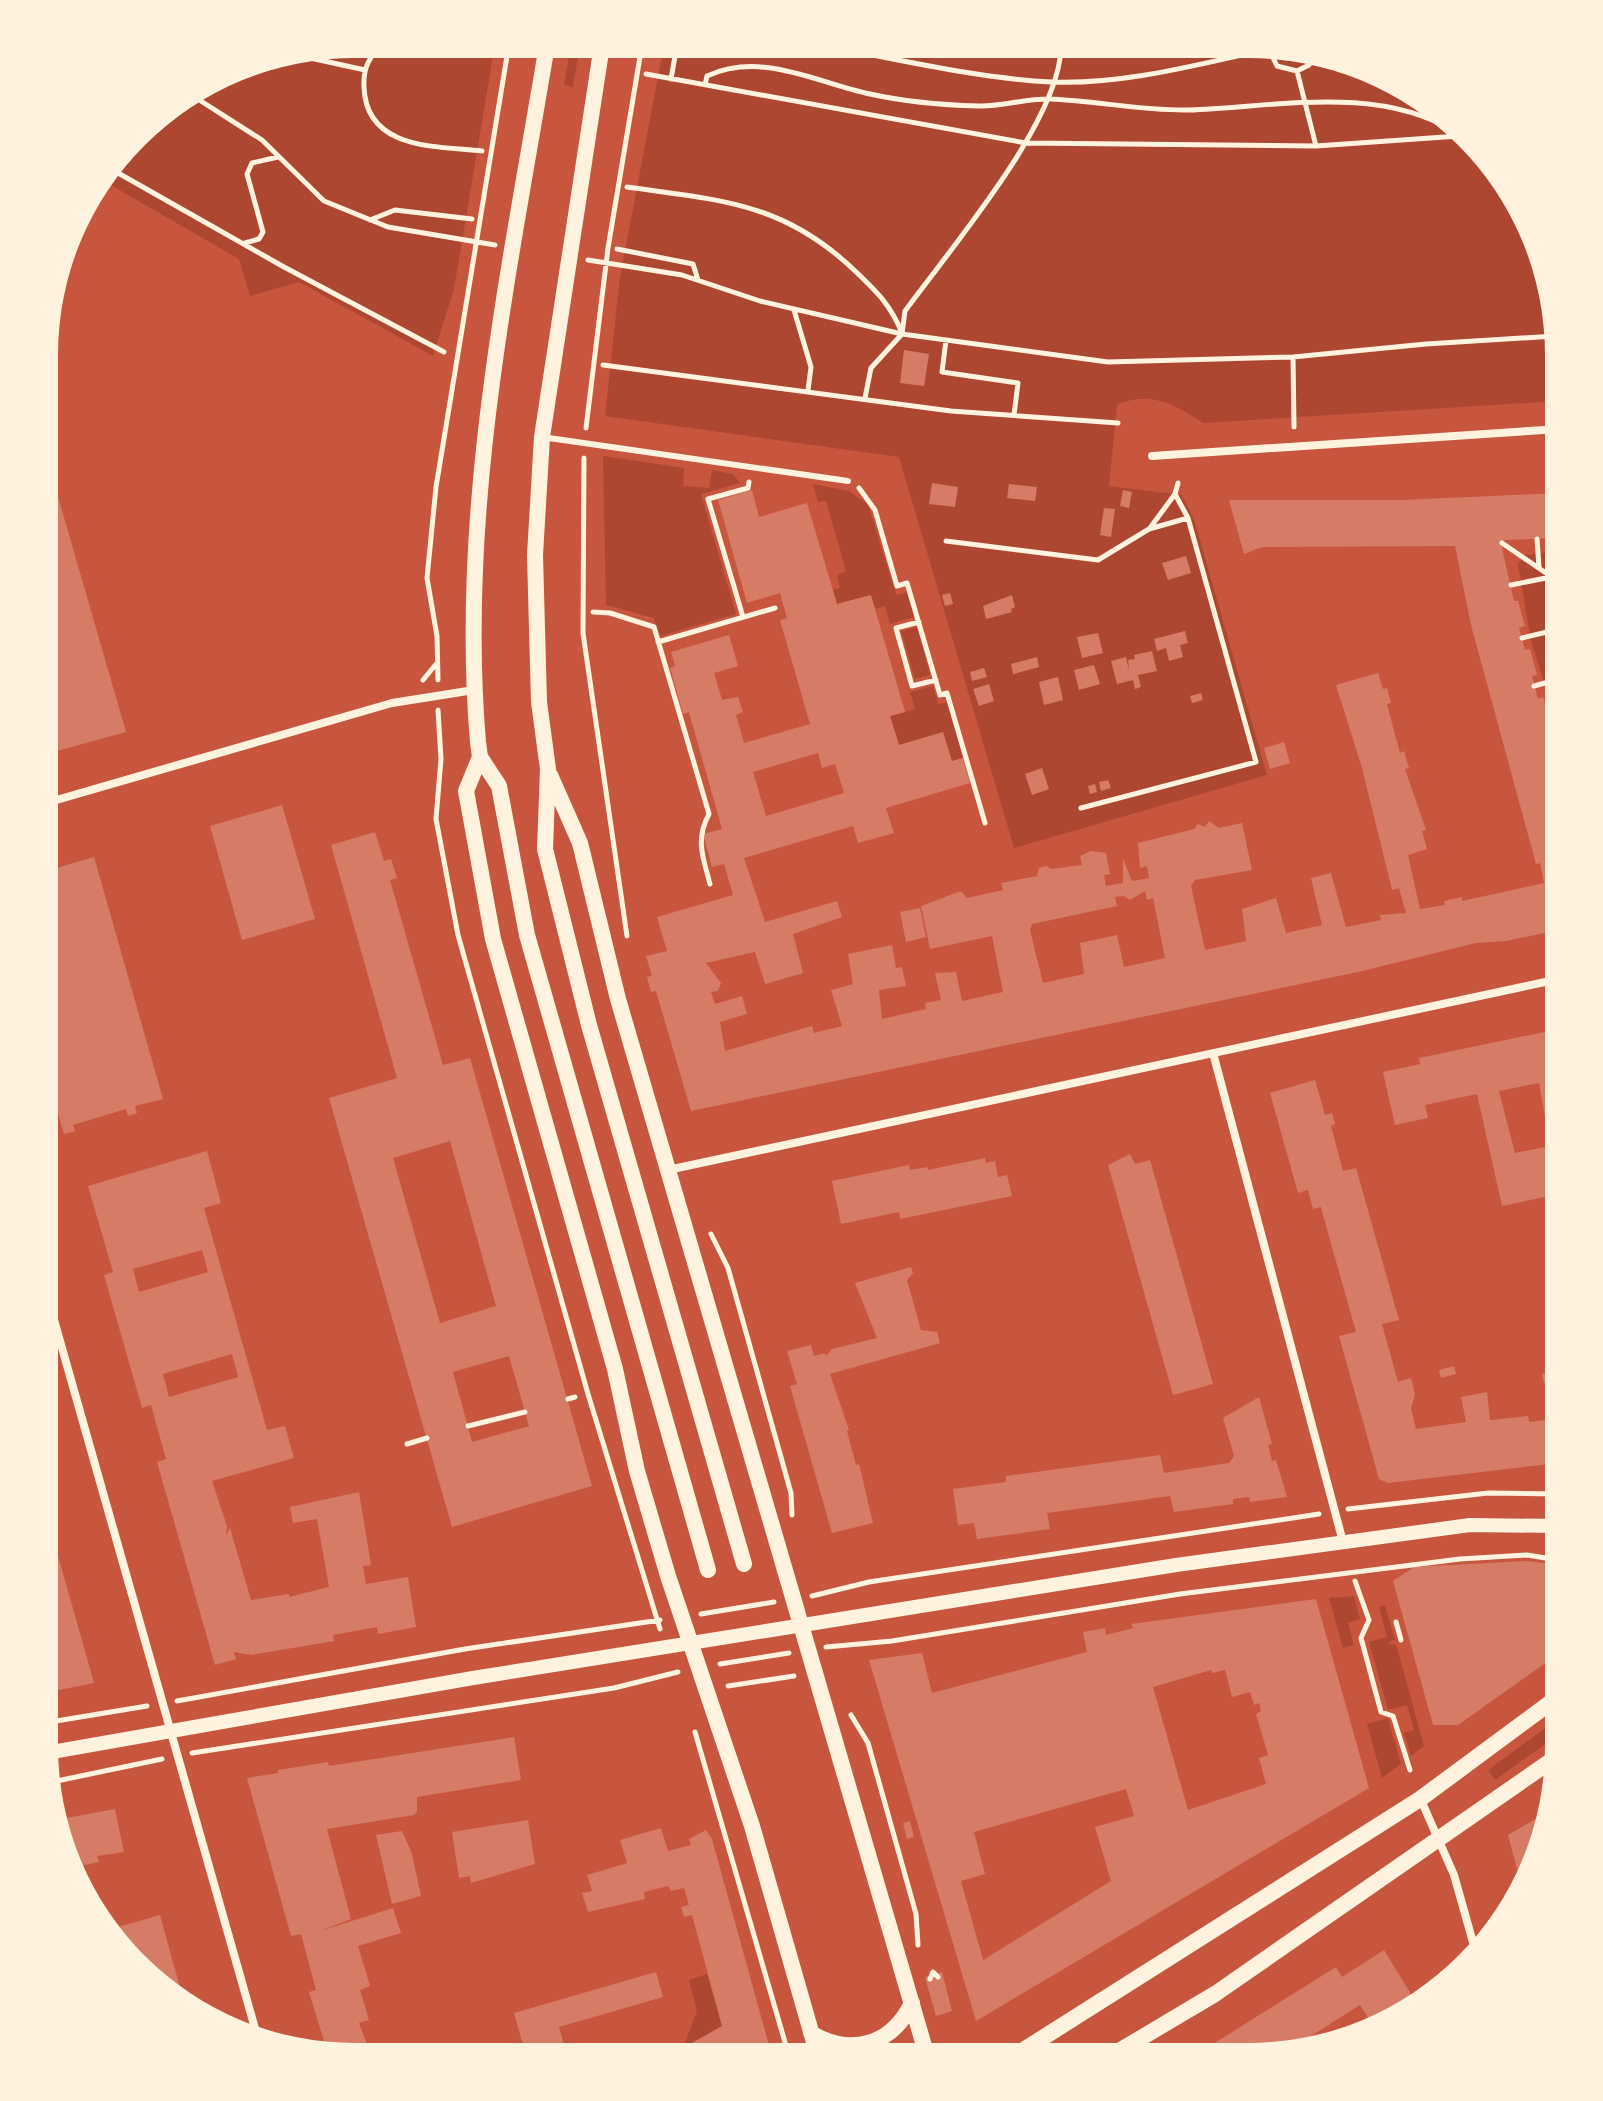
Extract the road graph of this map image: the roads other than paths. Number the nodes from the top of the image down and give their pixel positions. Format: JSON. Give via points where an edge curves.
{"nodes":[{"id":1,"x":545,"y":58,"type":"edge"},
{"id":2,"x":600,"y":58,"type":"edge"},
{"id":3,"x":1545,"y":430,"type":"edge"},
{"id":4,"x":542,"y":437,"type":"junction"},
{"id":5,"x":1152,"y":456,"type":"dead end"},
{"id":6,"x":848,"y":481,"type":"road end"},
{"id":7,"x":474,"y":690,"type":"junction"},
{"id":8,"x":480,"y":757,"type":"junction"},
{"id":9,"x":548,"y":769,"type":"junction"},
{"id":10,"x":58,"y":800,"type":"edge"},
{"id":11,"x":1545,"y":982,"type":"edge"},
{"id":12,"x":1213,"y":1053,"type":"junction"},
{"id":13,"x":668,"y":1170,"type":"junction"},
{"id":14,"x":58,"y":1334,"type":"edge"},
{"id":15,"x":1545,"y":1526,"type":"edge"},
{"id":16,"x":1343,"y":1542,"type":"junction"},
{"id":17,"x":744,"y":1564,"type":"dead end"},
{"id":18,"x":708,"y":1570,"type":"dead end"},
{"id":19,"x":798,"y":1624,"type":"junction"},
{"id":20,"x":691,"y":1642,"type":"junction"},
{"id":21,"x":1545,"y":1707,"type":"edge"},
{"id":22,"x":170,"y":1730,"type":"junction"},
{"id":23,"x":58,"y":1751,"type":"edge"},
{"id":24,"x":1544,"y":1766,"type":"edge"},
{"id":25,"x":1420,"y":1799,"type":"junction"},
{"id":26,"x":1440,"y":1840,"type":"junction"},
{"id":27,"x":1472,"y":1941,"type":"edge"},
{"id":28,"x":912,"y":2003,"type":"junction"},
{"id":29,"x":254,"y":2025,"type":"edge"},
{"id":30,"x":811,"y":2033,"type":"junction"},
{"id":31,"x":814,"y":2043,"type":"edge"},
{"id":32,"x":833,"y":2043,"type":"edge"},
{"id":33,"x":870,"y":2043,"type":"edge"},
{"id":34,"x":923,"y":2043,"type":"edge"},
{"id":35,"x":1035,"y":2043,"type":"edge"},
{"id":36,"x":1133,"y":2043,"type":"edge"}],
"edges":[{"from":1,"to":7,"type":"main road","via":[[488,415],[471,610]]},
{"from":2,"to":4,"type":"main road"},
{"from":3,"to":5,"type":"street"},
{"from":4,"to":6,"type":"lane"},
{"from":4,"to":9,"type":"main road","via":[[536,596],[539,702]]},
{"from":7,"to":8,"type":"main road"},
{"from":7,"to":10,"type":"street","via":[[392,703]]},
{"from":8,"to":18,"type":"main road","via":[[499,786],[527,935]]},
{"from":8,"to":20,"type":"main road","via":[[466,791],[493,939],[615,1369],[637,1471]]},
{"from":9,"to":13,"type":"main road","via":[[580,843],[607,959]]},
{"from":9,"to":17,"type":"main road","via":[[545,849],[560,920]]},
{"from":11,"to":12,"type":"street"},
{"from":12,"to":13,"type":"street"},
{"from":12,"to":16,"type":"street"},
{"from":13,"to":19,"type":"main road"},
{"from":14,"to":22,"type":"street"},
{"from":15,"to":16,"type":"street","via":[[1470,1525]]},
{"from":16,"to":19,"type":"street"},
{"from":19,"to":20,"type":"street"},
{"from":19,"to":28,"type":"main road"},
{"from":20,"to":22,"type":"street"},
{"from":20,"to":30,"type":"main road","via":[[752,1826]]},
{"from":21,"to":25,"type":"main road"},
{"from":22,"to":23,"type":"street"},
{"from":22,"to":29,"type":"street"},
{"from":24,"to":26,"type":"main road"},
{"from":25,"to":26,"type":"street"},
{"from":25,"to":35,"type":"main road"},
{"from":26,"to":27,"type":"street"},
{"from":26,"to":36,"type":"main road","via":[[1215,1994]]},
{"from":28,"to":33,"type":"main road","via":[[895,2029]]},
{"from":28,"to":34,"type":"main road"},
{"from":30,"to":31,"type":"main road"},
{"from":30,"to":32,"type":"main road"}]}
